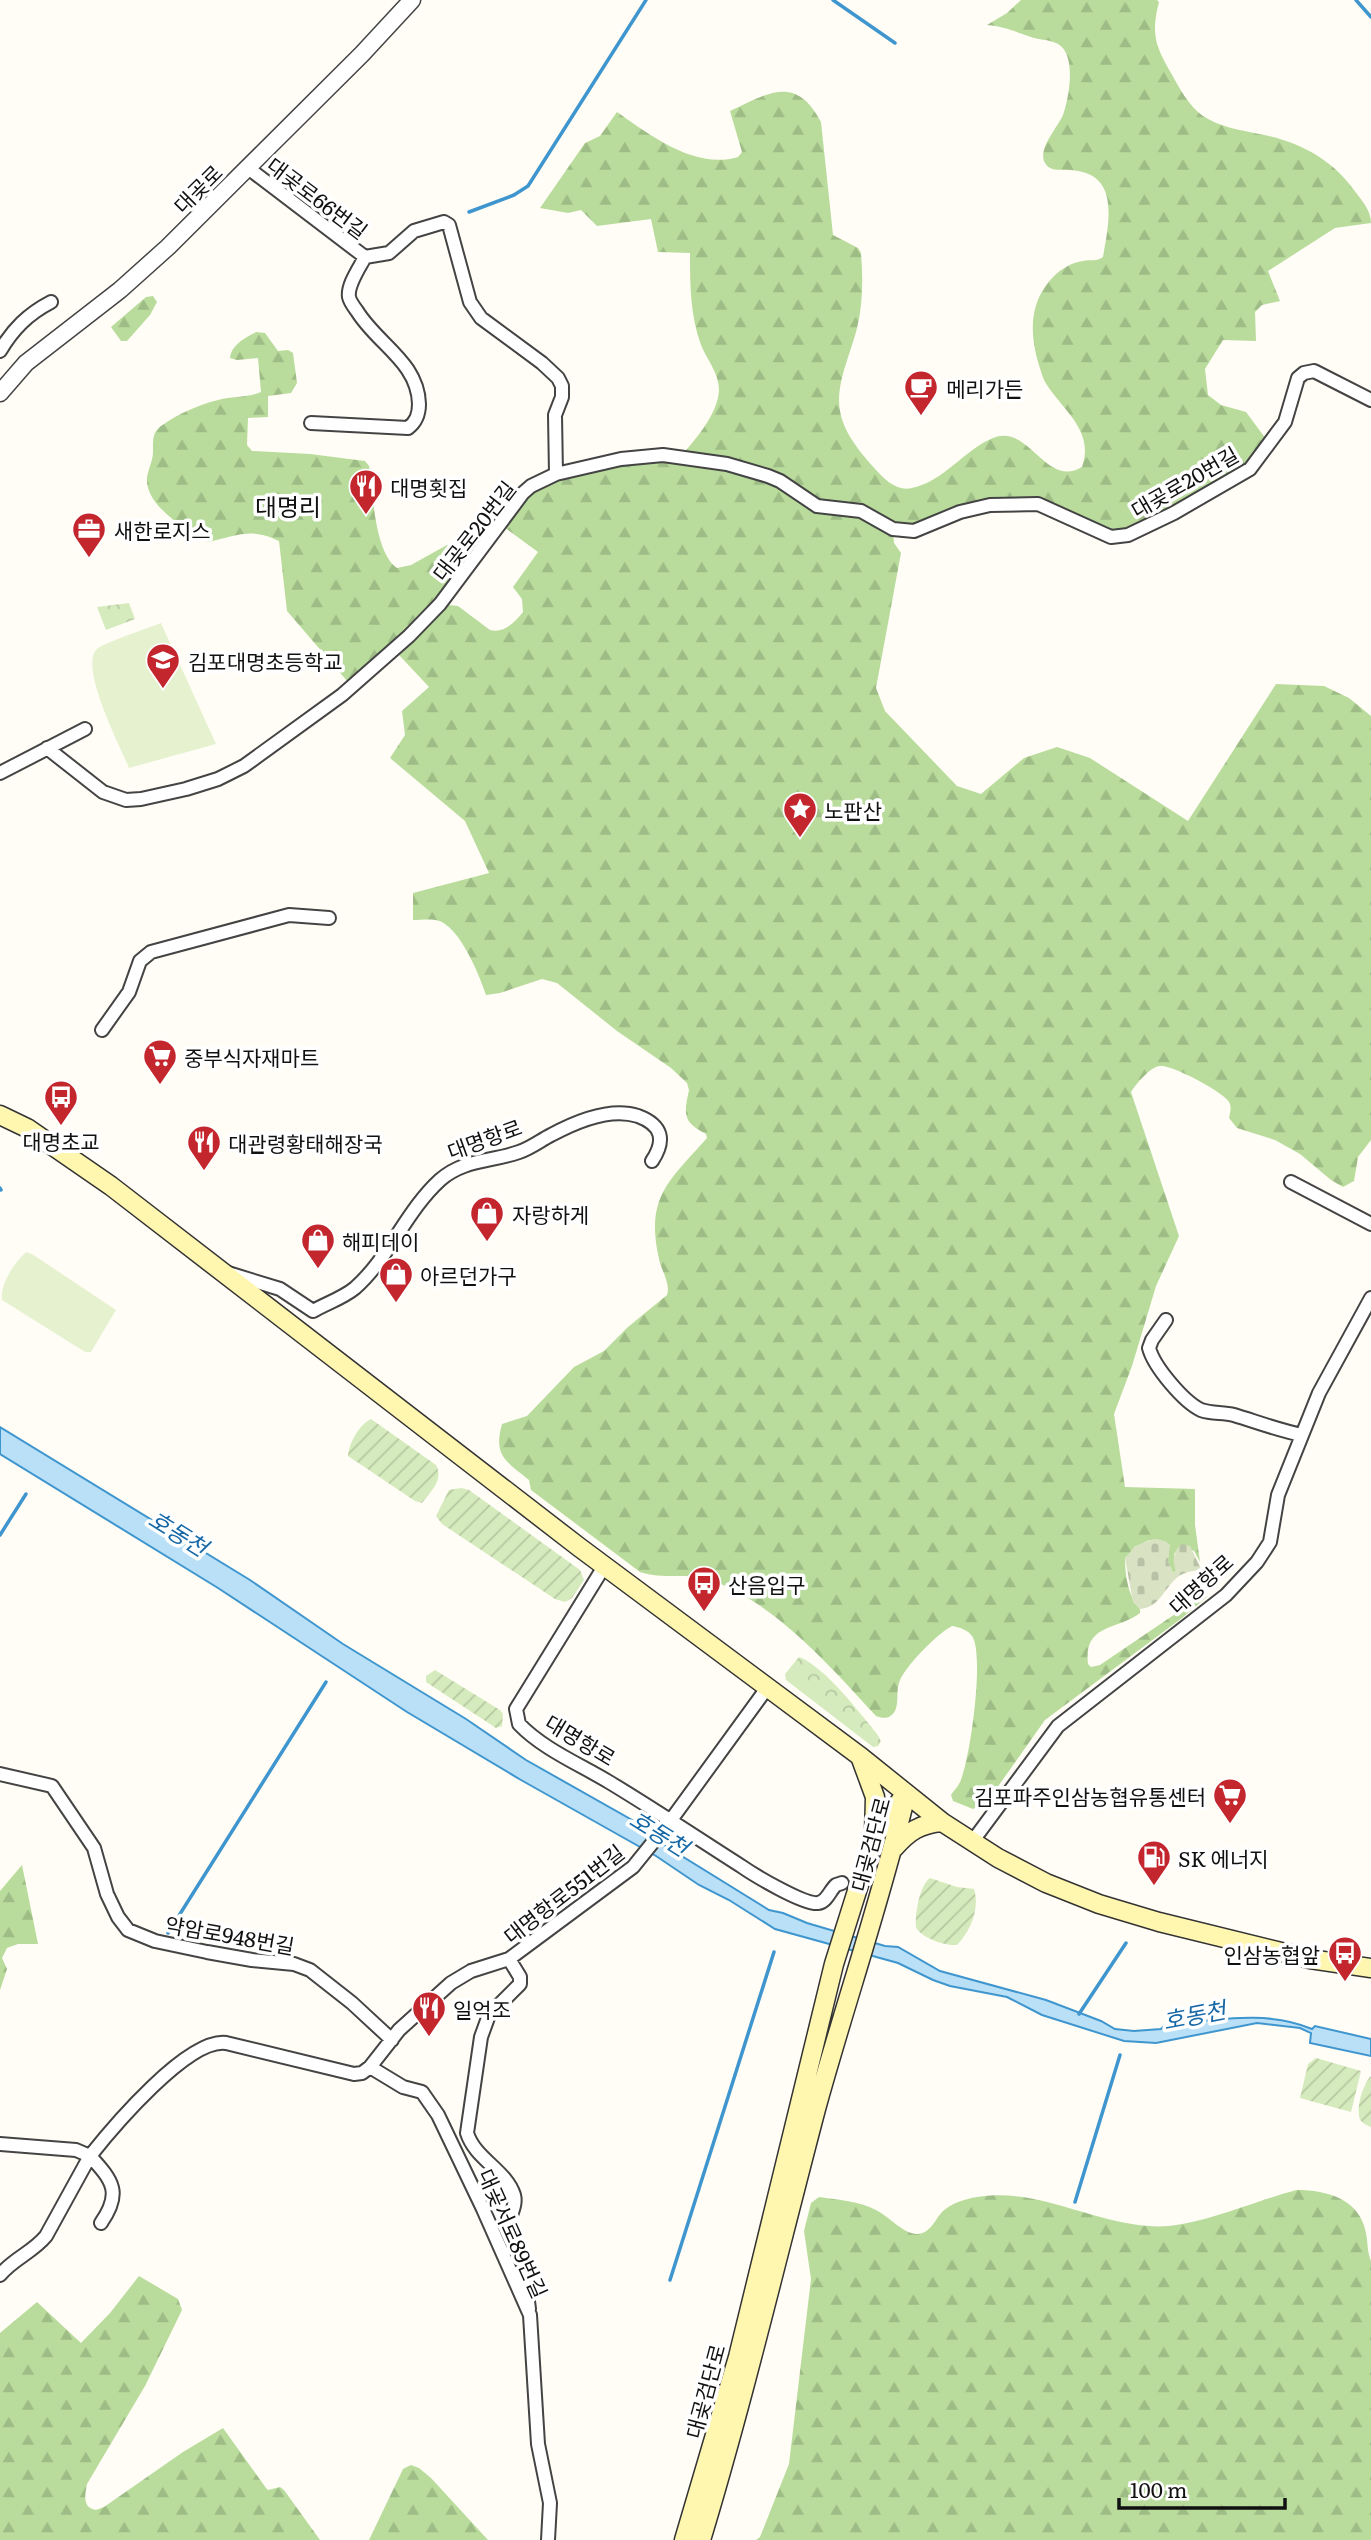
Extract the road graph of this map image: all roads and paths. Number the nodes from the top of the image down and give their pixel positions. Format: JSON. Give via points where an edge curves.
{"nodes":[{"id":1,"x":412,"y":0,"type":"edge"},
{"id":2,"x":247,"y":168,"type":"junction"},
{"id":3,"x":365,"y":257,"type":"junction"},
{"id":4,"x":51,"y":302,"type":"dead end"},
{"id":5,"x":0,"y":351,"type":"edge"},
{"id":6,"x":0,"y":393,"type":"edge"},
{"id":7,"x":1371,"y":400,"type":"edge"},
{"id":8,"x":311,"y":424,"type":"dead end"},
{"id":9,"x":556,"y":474,"type":"junction"},
{"id":10,"x":85,"y":729,"type":"dead end"},
{"id":11,"x":47,"y":748,"type":"junction"},
{"id":12,"x":0,"y":773,"type":"edge"},
{"id":13,"x":329,"y":918,"type":"dead end"},
{"id":14,"x":102,"y":1030,"type":"dead end"},
{"id":15,"x":0,"y":1115,"type":"edge"},
{"id":16,"x":652,"y":1161,"type":"dead end"},
{"id":17,"x":1291,"y":1182,"type":"dead end"},
{"id":18,"x":1371,"y":1224,"type":"edge"},
{"id":19,"x":224,"y":1272,"type":"junction"},
{"id":20,"x":1371,"y":1298,"type":"edge"},
{"id":21,"x":1166,"y":1320,"type":"dead end"},
{"id":22,"x":1302,"y":1435,"type":"junction"},
{"id":23,"x":604,"y":1565,"type":"junction"},
{"id":24,"x":767,"y":1688,"type":"junction"},
{"id":25,"x":861,"y":1757,"type":"junction"},
{"id":26,"x":0,"y":1774,"type":"edge"},
{"id":27,"x":906,"y":1793,"type":"junction"},
{"id":28,"x":669,"y":1822,"type":"junction"},
{"id":29,"x":943,"y":1822,"type":"junction"},
{"id":30,"x":874,"y":1837,"type":"junction"},
{"id":31,"x":972,"y":1842,"type":"junction"},
{"id":32,"x":892,"y":1851,"type":"junction"},
{"id":33,"x":842,"y":1883,"type":"dead end"},
{"id":34,"x":509,"y":1959,"type":"junction"},
{"id":35,"x":1371,"y":1968,"type":"edge"},
{"id":36,"x":391,"y":2040,"type":"junction"},
{"id":37,"x":370,"y":2067,"type":"junction"},
{"id":38,"x":0,"y":2144,"type":"edge"},
{"id":39,"x":90,"y":2156,"type":"junction"},
{"id":40,"x":101,"y":2223,"type":"dead end"},
{"id":41,"x":0,"y":2275,"type":"edge"},
{"id":42,"x":530,"y":2315,"type":"junction"},
{"id":43,"x":548,"y":2540,"type":"edge"},
{"id":44,"x":684,"y":2540,"type":"edge"},
{"id":45,"x":701,"y":2540,"type":"edge"}],
"edges":[{"from":1,"to":2,"type":"street","name":"대곶로"},
{"from":2,"to":3,"type":"street","name":"대곶로66번길"},
{"from":2,"to":6,"type":"street","name":"대곶로","via":[[120,290],[26,363]]},
{"from":3,"to":8,"type":"street","name":"대곶로66번길","via":[[349,298],[361,318],[409,369],[417,389],[417,417],[408,428]]},
{"from":3,"to":9,"type":"street","name":"대곶로66번길","via":[[389,253],[421,227],[449,225],[474,310],[551,371],[562,386],[555,415]]},
{"from":4,"to":5,"type":"street","via":[[32,312]]},
{"from":7,"to":9,"type":"street","name":"대곶로20번길","via":[[1314,371],[1304,373],[1298,378],[1285,422],[1250,469],[1174,513],[1128,535],[1111,537],[1038,504],[990,505],[914,531],[893,529],[861,511],[817,506],[768,476],[679,456],[628,458]]},
{"from":9,"to":11,"type":"street","name":"대곶로20번길","via":[[523,493],[440,604],[409,636],[342,695],[244,766],[186,789],[126,800],[103,792]]},
{"from":10,"to":11,"type":"street"},
{"from":11,"to":12,"type":"street"},
{"from":13,"to":14,"type":"street","via":[[279,917],[151,952],[140,961],[130,992]]},
{"from":15,"to":19,"type":"main road","name":"대명항로","via":[[111,1185]]},
{"from":16,"to":19,"type":"street","name":"대명항로","via":[[661,1145],[657,1130],[641,1118],[617,1113],[569,1126],[518,1153],[461,1166],[431,1189],[362,1281],[313,1311],[268,1284]]},
{"from":17,"to":18,"type":"street"},
{"from":19,"to":23,"type":"main road","name":"대명항로"},
{"from":20,"to":22,"type":"street","name":"대명항로"},
{"from":21,"to":22,"type":"street","via":[[1149,1348],[1183,1396],[1206,1412]]},
{"from":22,"to":31,"type":"street","name":"대명항로","via":[[1278,1495],[1270,1542],[1257,1562],[1215,1603],[1058,1726]]},
{"from":23,"to":24,"type":"main road","name":"대명항로"},
{"from":23,"to":28,"type":"street","name":"대명항로","via":[[516,1709],[516,1717],[539,1741]]},
{"from":24,"to":25,"type":"main road","name":"대명항로"},
{"from":24,"to":28,"type":"street","name":"대명항로551번길"},
{"from":25,"to":27,"type":"main road","name":"대명항로"},
{"from":25,"to":30,"type":"main road","via":[[875,1797]]},
{"from":26,"to":36,"type":"street","name":"약암로948번길","via":[[52,1786],[94,1848],[107,1894],[128,1930],[155,1941],[310,1970]]},
{"from":27,"to":29,"type":"main road","name":"대명항로"},
{"from":27,"to":30,"type":"main road","name":"대곶검단로"},
{"from":27,"to":32,"type":"main road","name":"대곶검단로"},
{"from":28,"to":33,"type":"street","via":[[811,1903],[820,1903]]},
{"from":28,"to":34,"type":"street","name":"대명항로551번길","via":[[611,1885]]},
{"from":29,"to":31,"type":"main road","name":"대명항로"},
{"from":29,"to":32,"type":"main road","via":[[917,1827]]},
{"from":30,"to":44,"type":"main road","name":"대곶검단로","via":[[834,1964],[737,2357]]},
{"from":31,"to":35,"type":"main road","name":"대명항로","via":[[1046,1883],[1099,1904],[1224,1939]]},
{"from":32,"to":45,"type":"main road","name":"대곶검단로","via":[[816,2110],[739,2413]]},
{"from":34,"to":36,"type":"street","name":"대명항로551번길","via":[[451,1983]]},
{"from":34,"to":42,"type":"street","name":"대명항로551번길","via":[[520,1984],[489,2015],[481,2036],[467,2133],[471,2147],[514,2193],[508,2227],[522,2255]]},
{"from":36,"to":37,"type":"street","name":"대명항로551번길"},
{"from":37,"to":39,"type":"street","via":[[354,2074],[214,2044],[169,2072]]},
{"from":37,"to":42,"type":"street","name":"대곶서로89번길","via":[[402,2087],[422,2092],[438,2115]]},
{"from":38,"to":39,"type":"street","via":[[76,2150]]},
{"from":39,"to":40,"type":"street","via":[[114,2196]]},
{"from":39,"to":41,"type":"street","via":[[40,2243]]},
{"from":42,"to":43,"type":"street","name":"대곶서로89번길","via":[[538,2444],[550,2504]]}]}
